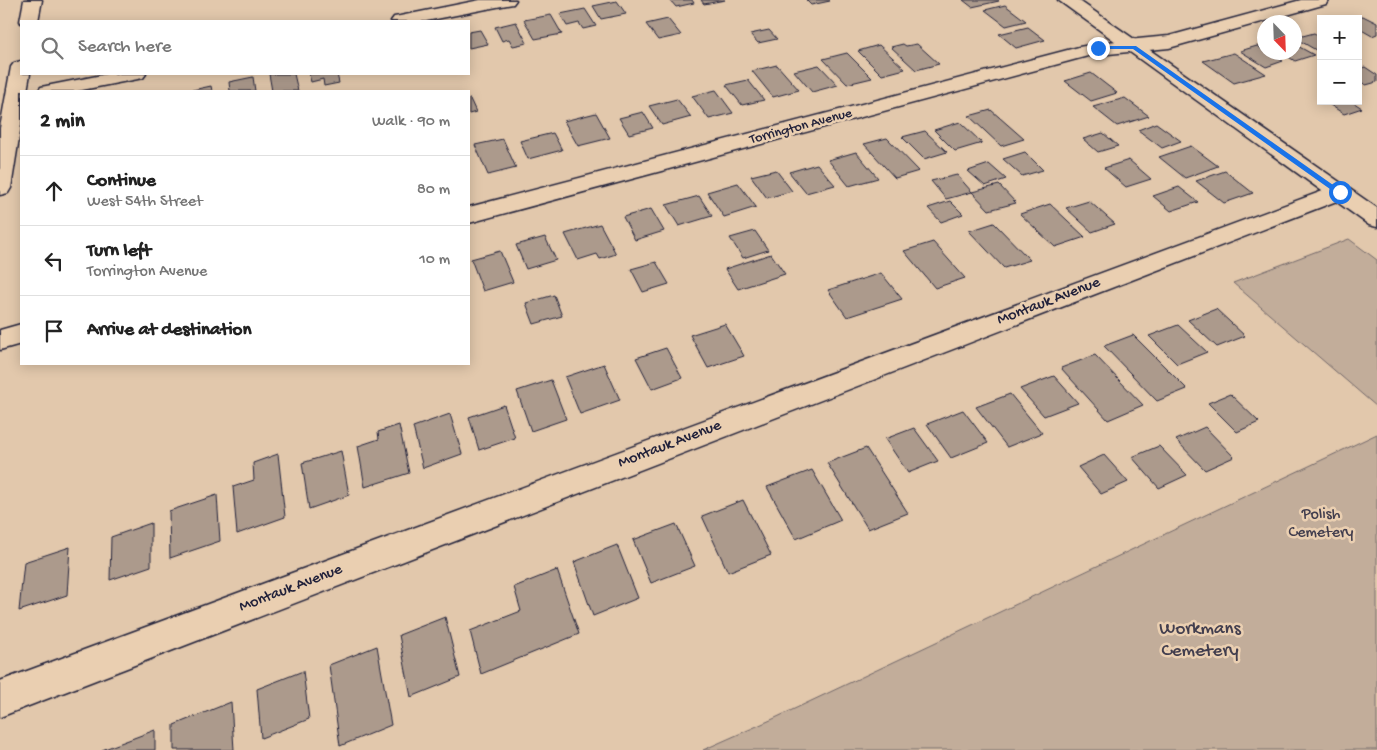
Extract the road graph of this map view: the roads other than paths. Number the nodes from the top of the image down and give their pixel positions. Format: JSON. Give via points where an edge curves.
{"nodes":[{"id":1,"x":33,"y":0,"type":"edge"},
{"id":2,"x":507,"y":0,"type":"edge"},
{"id":3,"x":1067,"y":0,"type":"edge"},
{"id":4,"x":1320,"y":0,"type":"edge"},
{"id":5,"x":29,"y":20,"type":"edge"},
{"id":6,"x":405,"y":20,"type":"edge"},
{"id":7,"x":1134,"y":47,"type":"junction"},
{"id":8,"x":20,"y":70,"type":"edge"},
{"id":9,"x":131,"y":75,"type":"edge"},
{"id":10,"x":53,"y":90,"type":"edge"},
{"id":11,"x":12,"y":98,"type":"edge"},
{"id":12,"x":0,"y":188,"type":"edge"},
{"id":13,"x":1340,"y":192,"type":"junction"},
{"id":14,"x":470,"y":215,"type":"edge"},
{"id":15,"x":1375,"y":216,"type":"edge"},
{"id":16,"x":20,"y":334,"type":"edge"},
{"id":17,"x":0,"y":340,"type":"edge"},
{"id":18,"x":0,"y":699,"type":"edge"}],
"edges":[{"from":1,"to":5,"type":"street"},
{"from":2,"to":6,"type":"street"},
{"from":3,"to":7,"type":"street"},
{"from":4,"to":7,"type":"street","name":"Torrington Avenue","via":[[1169,42]]},
{"from":7,"to":13,"type":"street"},
{"from":7,"to":14,"type":"street","name":"Torrington Avenue","via":[[1086,51]]},
{"from":8,"to":11,"type":"street"},
{"from":9,"to":10,"type":"street"},
{"from":11,"to":12,"type":"street"},
{"from":13,"to":15,"type":"street"},
{"from":13,"to":18,"type":"street","name":"Montauk Avenue"},
{"from":16,"to":17,"type":"street"}]}
